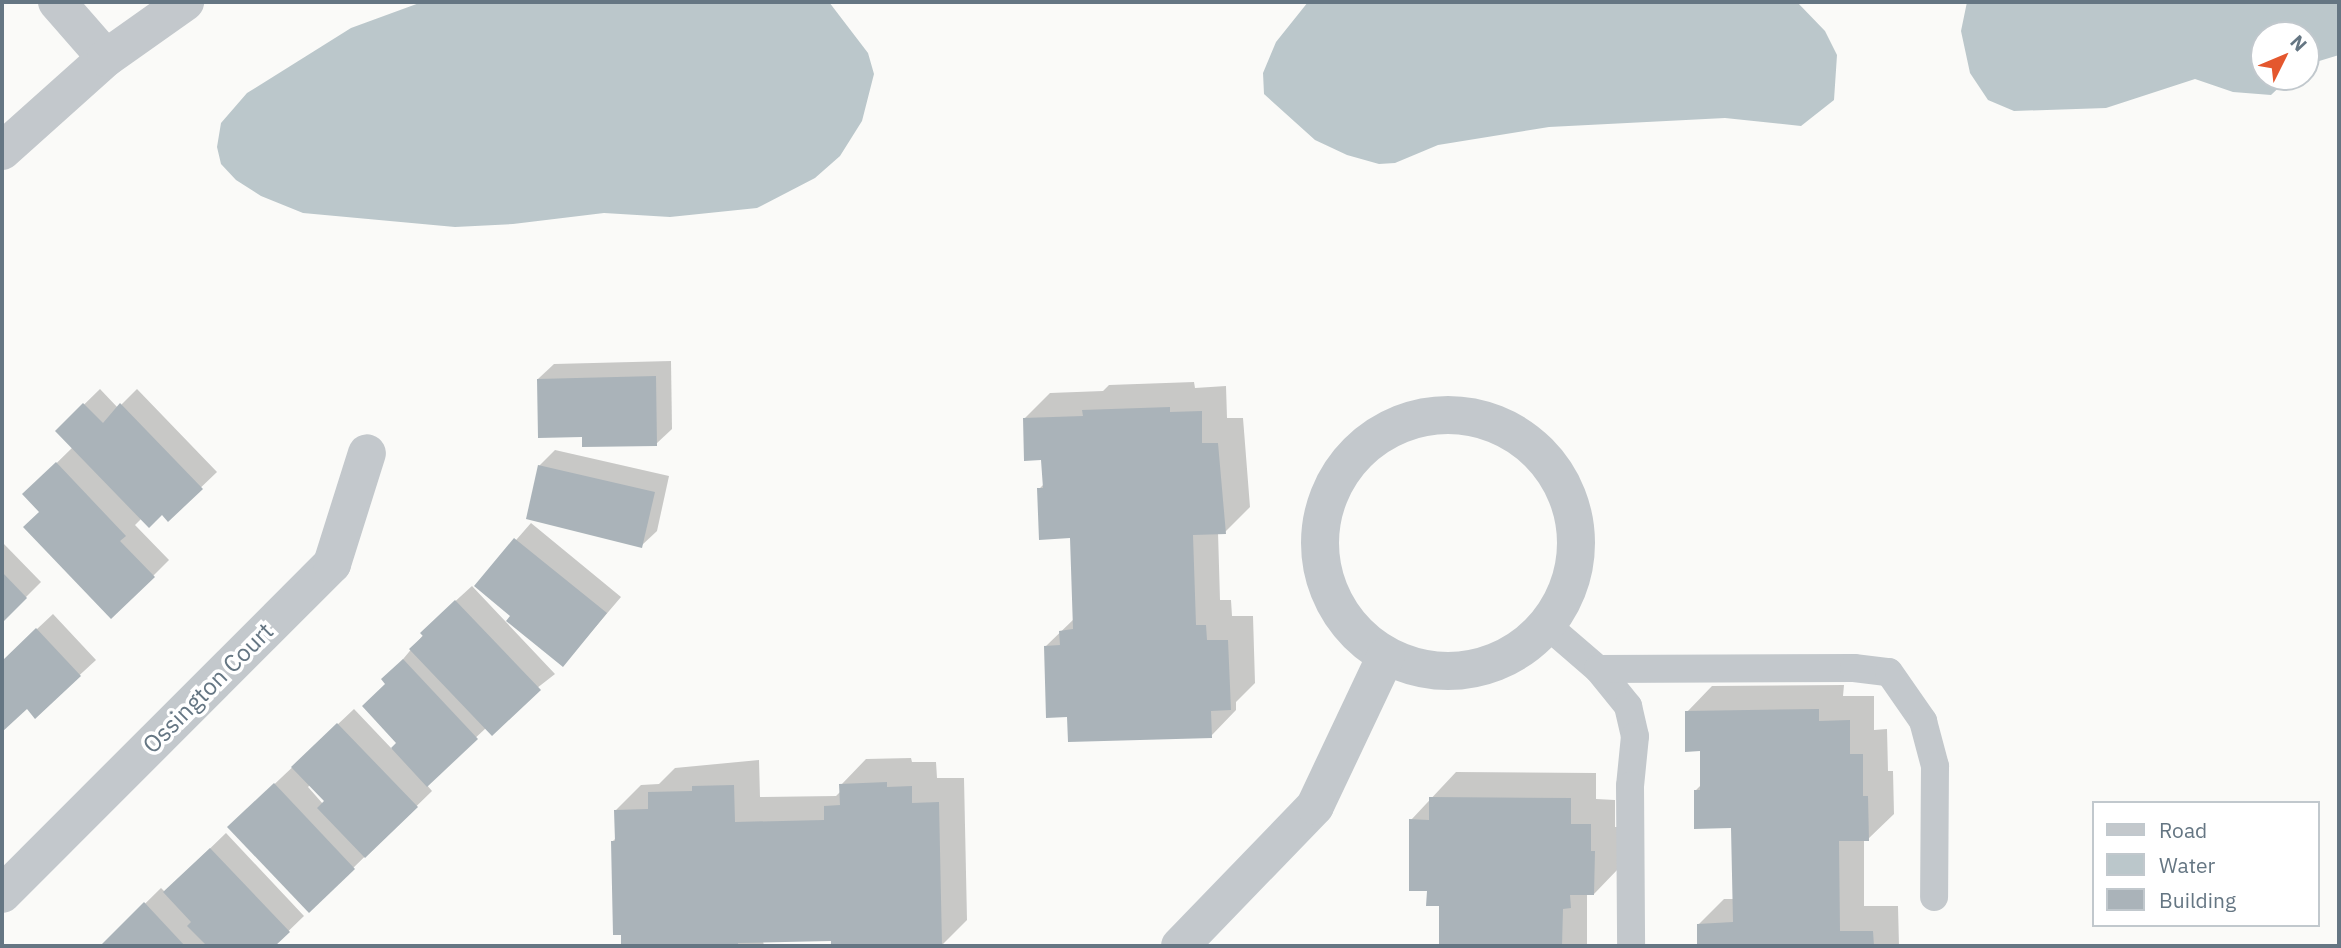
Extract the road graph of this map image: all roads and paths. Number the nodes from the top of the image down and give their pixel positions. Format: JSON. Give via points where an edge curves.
{"nodes":[{"id":1,"x":57,"y":2,"type":"edge"},
{"id":2,"x":185,"y":2,"type":"edge"},
{"id":3,"x":106,"y":58,"type":"junction"},
{"id":4,"x":2,"y":151,"type":"edge"},
{"id":5,"x":368,"y":453,"type":"dead end"},
{"id":6,"x":1548,"y":626,"type":"junction"},
{"id":7,"x":1386,"y":656,"type":"junction"},
{"id":8,"x":1598,"y":669,"type":"junction"},
{"id":9,"x":2,"y":894,"type":"edge"},
{"id":10,"x":1934,"y":897,"type":"dead end"},
{"id":11,"x":1180,"y":946,"type":"edge"},
{"id":12,"x":1631,"y":946,"type":"edge"}],
"edges":[{"from":1,"to":3,"type":"street"},
{"from":2,"to":3,"type":"street"},
{"from":3,"to":4,"type":"street"},
{"from":5,"to":9,"type":"street","name":"Ossington Court","via":[[332,564]]},
{"from":6,"to":7,"type":"street","via":[[1514,654],[1473,670],[1428,670]]},
{"from":6,"to":7,"type":"street","via":[[1569,589],[1577,548],[1572,506],[1554,469],[1524,439],[1487,420],[1445,413],[1404,422],[1368,442],[1339,474],[1323,512],[1320,554],[1330,594],[1353,630]]},
{"from":6,"to":8,"type":"lane"},
{"from":7,"to":11,"type":"street","via":[[1315,806]]},
{"from":8,"to":10,"type":"lane","via":[[1854,668],[1889,672],[1923,721],[1935,766]]},
{"from":8,"to":12,"type":"lane","via":[[1628,706],[1635,736],[1630,786]]}]}
